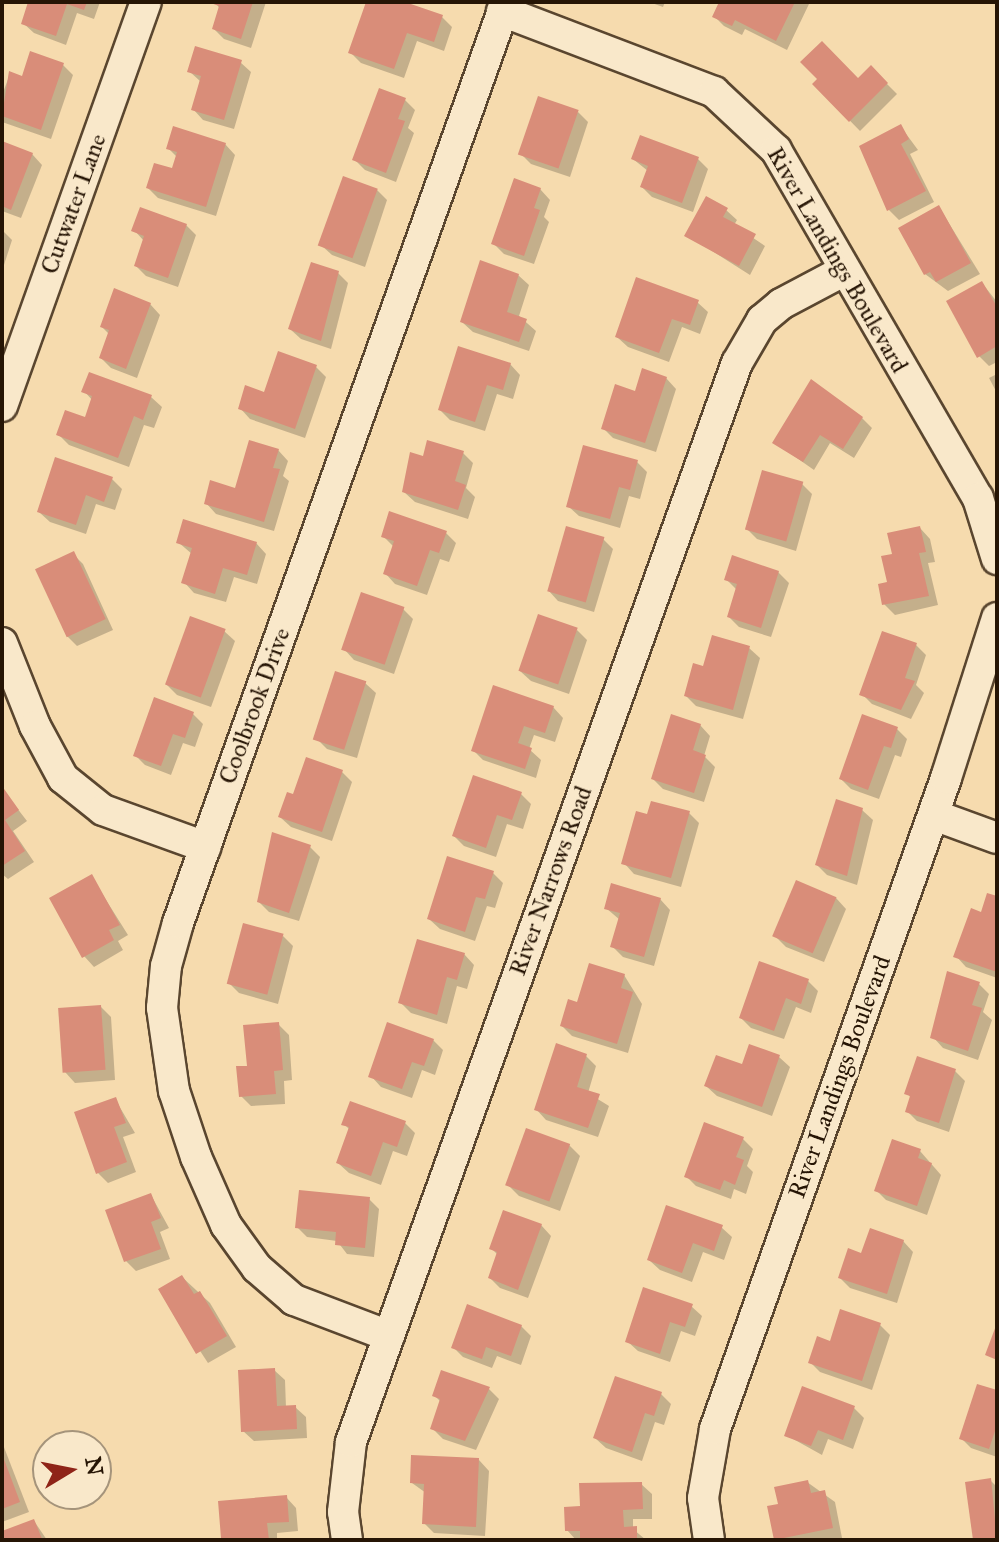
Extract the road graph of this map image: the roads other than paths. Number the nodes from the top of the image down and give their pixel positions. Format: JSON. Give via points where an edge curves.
{"nodes":[{"id":1,"x":146,"y":2,"type":"edge"},
{"id":2,"x":504,"y":6,"type":"edge"},
{"id":3,"x":843,"y":271,"type":"junction"},
{"id":4,"x":9,"y":364,"type":"edge"},
{"id":5,"x":2,"y":406,"type":"edge"},
{"id":6,"x":997,"y":559,"type":"edge"},
{"id":7,"x":997,"y":618,"type":"edge"},
{"id":8,"x":2,"y":643,"type":"edge"},
{"id":9,"x":934,"y":815,"type":"junction"},
{"id":10,"x":997,"y":838,"type":"edge"},
{"id":11,"x":205,"y":847,"type":"junction"},
{"id":12,"x":389,"y":1336,"type":"junction"},
{"id":13,"x":347,"y":1540,"type":"edge"},
{"id":14,"x":709,"y":1540,"type":"edge"}],
"edges":[{"from":1,"to":4,"type":"street","name":"Cutwater Lane"},
{"from":2,"to":3,"type":"street","name":"River Landings Boulevard","via":[[714,92],[776,150]]},
{"from":2,"to":11,"type":"street","name":"Coolbrook Drive"},
{"from":3,"to":6,"type":"street","name":"River Landings Boulevard","via":[[978,498]]},
{"from":3,"to":12,"type":"street","name":"River Narrows Road","via":[[772,312],[737,363]]},
{"from":4,"to":5,"type":"street","name":"Cutwater Lane"},
{"from":7,"to":9,"type":"street","name":"River Landings Boulevard"},
{"from":8,"to":11,"type":"street","via":[[35,726],[63,778],[103,810]]},
{"from":9,"to":10,"type":"street"},
{"from":9,"to":14,"type":"street","name":"River Landings Boulevard","via":[[715,1429],[703,1498]]},
{"from":11,"to":12,"type":"street","name":"Coolbrook Drive","via":[[166,966],[162,1008],[174,1091],[196,1157],[226,1225],[257,1268],[294,1300]]},
{"from":12,"to":13,"type":"street","name":"River Narrows Road","via":[[351,1442],[343,1512]]}]}
